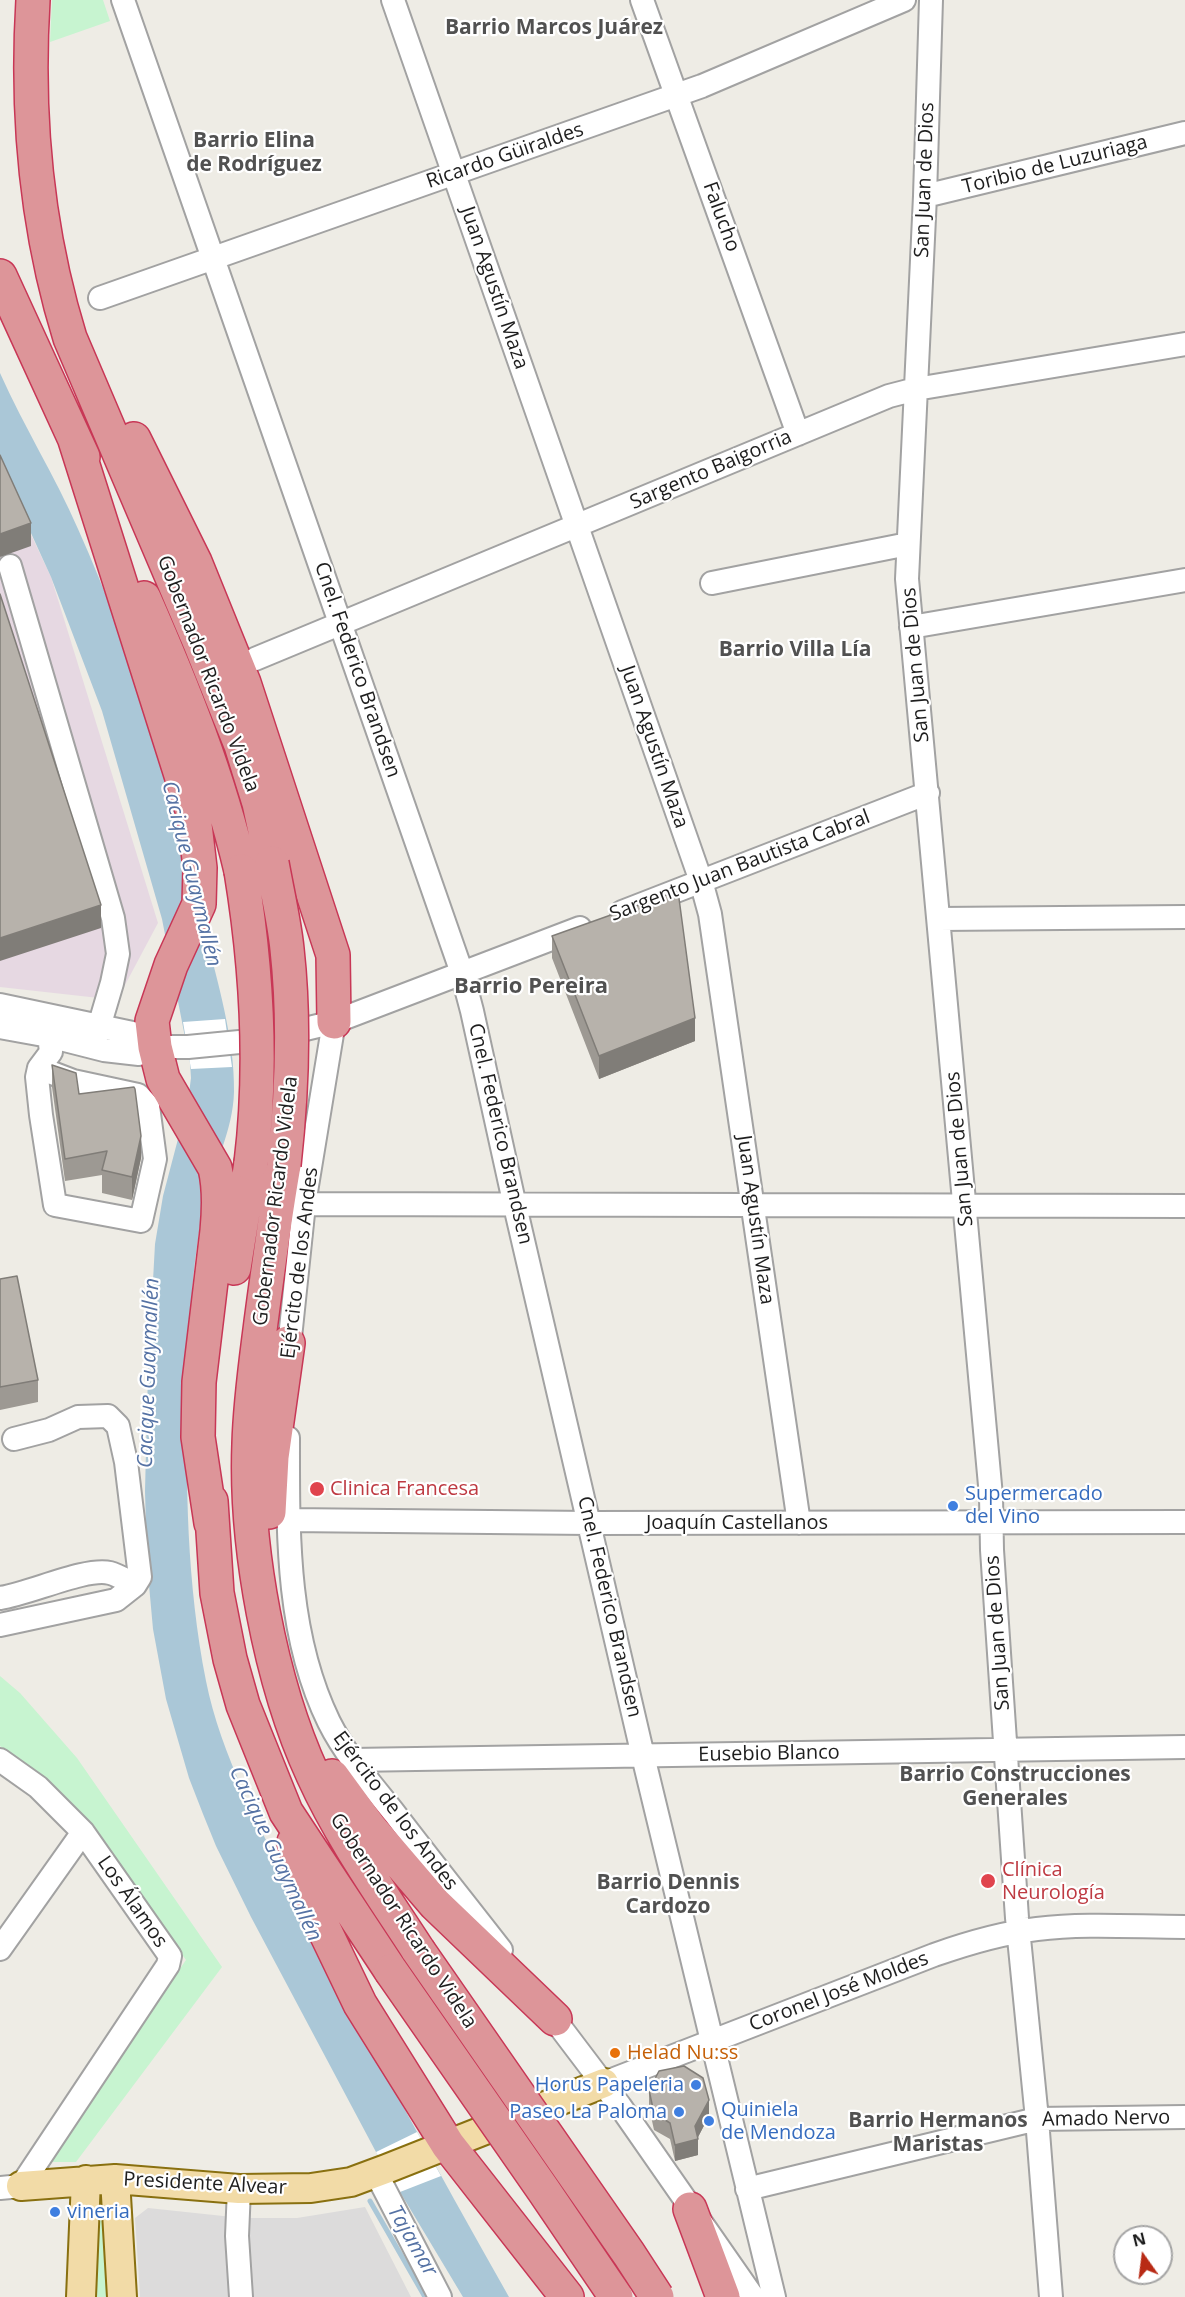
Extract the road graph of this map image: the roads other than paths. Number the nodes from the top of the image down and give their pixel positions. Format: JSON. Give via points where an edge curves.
{"nodes":[{"id":1,"x":33,"y":0,"type":"edge"},
{"id":2,"x":123,"y":0,"type":"edge"},
{"id":3,"x":393,"y":0,"type":"edge"},
{"id":4,"x":642,"y":0,"type":"edge"},
{"id":5,"x":904,"y":0,"type":"edge"},
{"id":6,"x":931,"y":0,"type":"edge"},
{"id":7,"x":677,"y":95,"type":"junction"},
{"id":8,"x":1185,"y":133,"type":"edge"},
{"id":9,"x":453,"y":174,"type":"junction"},
{"id":10,"x":925,"y":196,"type":"junction"},
{"id":11,"x":212,"y":259,"type":"junction"},
{"id":12,"x":0,"y":276,"type":"edge"},
{"id":13,"x":55,"y":289,"type":"junction"},
{"id":14,"x":100,"y":298,"type":"dead end"},
{"id":15,"x":1185,"y":344,"type":"edge"},
{"id":16,"x":916,"y":389,"type":"junction"},
{"id":17,"x":798,"y":434,"type":"junction"},
{"id":18,"x":74,"y":436,"type":"junction"},
{"id":19,"x":577,"y":526,"type":"junction"},
{"id":20,"x":908,"y":543,"type":"junction"},
{"id":21,"x":10,"y":566,"type":"dead end"},
{"id":22,"x":1185,"y":580,"type":"edge"},
{"id":23,"x":712,"y":583,"type":"dead end"},
{"id":24,"x":340,"y":624,"type":"junction"},
{"id":25,"x":911,"y":627,"type":"junction"},
{"id":26,"x":255,"y":659,"type":"dead end"},
{"id":27,"x":928,"y":793,"type":"junction"},
{"id":28,"x":701,"y":881,"type":"junction"},
{"id":29,"x":1185,"y":917,"type":"edge"},
{"id":30,"x":939,"y":919,"type":"junction"},
{"id":31,"x":462,"y":974,"type":"junction"},
{"id":32,"x":0,"y":1005,"type":"edge"},
{"id":33,"x":334,"y":1022,"type":"junction"},
{"id":34,"x":100,"y":1025,"type":"junction"},
{"id":35,"x":0,"y":1027,"type":"edge"},
{"id":36,"x":49,"y":1036,"type":"junction"},
{"id":37,"x":155,"y":1047,"type":"junction"},
{"id":38,"x":98,"y":1048,"type":"junction"},
{"id":39,"x":39,"y":1068,"type":"junction"},
{"id":40,"x":95,"y":1087,"type":"junction"},
{"id":41,"x":304,"y":1204,"type":"junction"},
{"id":42,"x":515,"y":1206,"type":"junction"},
{"id":43,"x":753,"y":1206,"type":"junction"},
{"id":44,"x":965,"y":1206,"type":"junction"},
{"id":45,"x":1185,"y":1206,"type":"edge"},
{"id":46,"x":288,"y":1343,"type":"junction"},
{"id":47,"x":14,"y":1439,"type":"dead end"},
{"id":48,"x":288,"y":1520,"type":"junction"},
{"id":49,"x":798,"y":1522,"type":"junction"},
{"id":50,"x":992,"y":1522,"type":"junction"},
{"id":51,"x":1185,"y":1522,"type":"edge"},
{"id":52,"x":211,"y":1523,"type":"junction"},
{"id":53,"x":590,"y":1523,"type":"junction"},
{"id":54,"x":135,"y":1585,"type":"junction"},
{"id":55,"x":0,"y":1598,"type":"edge"},
{"id":56,"x":0,"y":1625,"type":"edge"},
{"id":57,"x":268,"y":1634,"type":"junction"},
{"id":58,"x":293,"y":1723,"type":"junction"},
{"id":59,"x":1185,"y":1747,"type":"edge"},
{"id":60,"x":1006,"y":1749,"type":"junction"},
{"id":61,"x":643,"y":1756,"type":"junction"},
{"id":62,"x":0,"y":1760,"type":"edge"},
{"id":63,"x":352,"y":1760,"type":"junction"},
{"id":64,"x":286,"y":1812,"type":"junction"},
{"id":65,"x":83,"y":1832,"type":"junction"},
{"id":66,"x":1185,"y":1927,"type":"edge"},
{"id":67,"x":1019,"y":1931,"type":"junction"},
{"id":68,"x":0,"y":1949,"type":"edge"},
{"id":69,"x":555,"y":2019,"type":"junction"},
{"id":70,"x":712,"y":2041,"type":"junction"},
{"id":71,"x":604,"y":2084,"type":"junction"},
{"id":72,"x":1185,"y":2117,"type":"edge"},
{"id":73,"x":1037,"y":2119,"type":"junction"},
{"id":74,"x":409,"y":2160,"type":"junction"},
{"id":75,"x":115,"y":2179,"type":"junction"},
{"id":76,"x":86,"y":2180,"type":"junction"},
{"id":77,"x":10,"y":2187,"type":"edge"},
{"id":78,"x":239,"y":2189,"type":"junction"},
{"id":79,"x":747,"y":2189,"type":"junction"},
{"id":80,"x":690,"y":2209,"type":"junction"},
{"id":81,"x":242,"y":2293,"type":"edge"},
{"id":82,"x":81,"y":2297,"type":"edge"},
{"id":83,"x":122,"y":2297,"type":"edge"},
{"id":84,"x":440,"y":2297,"type":"edge"},
{"id":85,"x":567,"y":2297,"type":"edge"},
{"id":86,"x":616,"y":2297,"type":"edge"},
{"id":87,"x":657,"y":2297,"type":"edge"},
{"id":88,"x":723,"y":2297,"type":"edge"},
{"id":89,"x":753,"y":2297,"type":"edge"},
{"id":90,"x":774,"y":2297,"type":"edge"},
{"id":91,"x":1052,"y":2297,"type":"edge"}],
"edges":[{"from":1,"to":13,"type":"highway","name":"Gobernador Ricardo Videla","via":[[34,154]]},
{"from":2,"to":11,"type":"street","name":"Cnel. Federico Brandsen"},
{"from":3,"to":9,"type":"street","name":"Juan Agustín Maza"},
{"from":4,"to":7,"type":"street","name":"Falucho"},
{"from":5,"to":7,"type":"street","name":"Ricardo Güiraldes"},
{"from":6,"to":10,"type":"street","name":"San Juan de Dios"},
{"from":7,"to":9,"type":"street","name":"Ricardo Güiraldes"},
{"from":7,"to":17,"type":"street","name":"Falucho"},
{"from":8,"to":10,"type":"street","name":"Toribio de Luzuriaga"},
{"from":9,"to":11,"type":"street","name":"Ricardo Güiraldes"},
{"from":9,"to":19,"type":"street","name":"Juan Agustín Maza"},
{"from":10,"to":16,"type":"street","name":"San Juan de Dios"},
{"from":11,"to":14,"type":"street","name":"Ricardo Güiraldes"},
{"from":11,"to":24,"type":"street","name":"Cnel. Federico Brandsen"},
{"from":12,"to":18,"type":"highway","name":"Gobernador Ricardo Videla"},
{"from":13,"to":33,"type":"highway","via":[[176,521],[244,683],[333,955]]},
{"from":13,"to":57,"type":"highway","name":"Gobernador Ricardo Videla","bridge":true,"via":[[78,358],[241,745],[259,803],[287,949],[292,1016],[291,1090],[249,1446],[252,1520]]},
{"from":15,"to":16,"type":"street","name":"Sargento Baigorria"},
{"from":16,"to":17,"type":"street","name":"Sargento Baigorria","via":[[889,396]]},
{"from":16,"to":20,"type":"street","name":"San Juan de Dios"},
{"from":17,"to":19,"type":"street","name":"Sargento Baigorria"},
{"from":18,"to":37,"type":"highway","via":[[194,816],[201,868],[199,904],[154,1010]]},
{"from":18,"to":52,"type":"highway","name":"Gobernador Ricardo Videla","bridge":true,"via":[[191,710],[241,871],[250,928],[258,1012],[258,1079],[251,1164],[215,1390]]},
{"from":19,"to":24,"type":"street","name":"Sargento Baigorria"},
{"from":19,"to":28,"type":"street","name":"Juan Agustín Maza"},
{"from":20,"to":23,"type":"street"},
{"from":20,"to":25,"type":"street","name":"San Juan de Dios"},
{"from":21,"to":34,"type":"street","via":[[113,918],[118,954]]},
{"from":22,"to":25,"type":"street"},
{"from":24,"to":26,"type":"street","name":"Sargento Baigorria"},
{"from":24,"to":31,"type":"street","name":"Cnel. Federico Brandsen"},
{"from":25,"to":27,"type":"street","name":"San Juan de Dios"},
{"from":27,"to":28,"type":"street","name":"Sargento Juan Bautista Cabral"},
{"from":27,"to":30,"type":"street","name":"San Juan de Dios"},
{"from":28,"to":31,"type":"street","name":"Sargento Juan Bautista Cabral"},
{"from":28,"to":43,"type":"street","name":"Juan Agustín Maza","via":[[711,914]]},
{"from":29,"to":30,"type":"street"},
{"from":30,"to":44,"type":"street","name":"San Juan de Dios"},
{"from":31,"to":33,"type":"street","name":"Sargento Juan Bautista Cabral"},
{"from":31,"to":42,"type":"street","name":"Cnel. Federico Brandsen"},
{"from":32,"to":34,"type":"street"},
{"from":33,"to":37,"type":"street","name":"Sargento Juan Bautista Cabral","via":[[278,1037]]},
{"from":33,"to":41,"type":"street","name":"Ejército de los Andes"},
{"from":34,"to":37,"type":"street","via":[[142,1035]]},
{"from":34,"to":38,"type":"street"},
{"from":35,"to":36,"type":"street","name":"Sargento Juan Bautista Cabral"},
{"from":36,"to":38,"type":"street","name":"Sargento Juan Bautista Cabral"},
{"from":36,"to":39,"type":"street","via":[[51,1052]]},
{"from":37,"to":38,"type":"street","name":"Sargento Juan Bautista Cabral","via":[[139,1054]]},
{"from":37,"to":52,"type":"highway","via":[[163,1079],[215,1168],[219,1209],[199,1382],[198,1437]]},
{"from":38,"to":40,"type":"street"},
{"from":39,"to":40,"type":"street"},
{"from":39,"to":40,"type":"street","via":[[40,1115],[55,1205],[141,1221],[155,1159],[148,1106],[138,1095]]},
{"from":41,"to":42,"type":"street"},
{"from":41,"to":46,"type":"street","name":"Ejército de los Andes"},
{"from":42,"to":43,"type":"street"},
{"from":42,"to":53,"type":"street","name":"Cnel. Federico Brandsen"},
{"from":43,"to":44,"type":"street"},
{"from":43,"to":49,"type":"street","name":"Juan Agustín Maza"},
{"from":44,"to":45,"type":"street"},
{"from":44,"to":50,"type":"street","name":"San Juan de Dios"},
{"from":46,"to":48,"type":"street","name":"Ejército de los Andes"},
{"from":46,"to":57,"type":"highway","via":[[272,1457]]},
{"from":47,"to":54,"type":"street","via":[[78,1417],[108,1416],[118,1426],[138,1545],[140,1577]]},
{"from":48,"to":53,"type":"street","name":"Joaquín Castellanos"},
{"from":48,"to":63,"type":"street","name":"Ejército de los Andes","via":[[292,1588],[307,1658],[328,1720]]},
{"from":49,"to":50,"type":"street","name":"Joaquín Castellanos"},
{"from":49,"to":53,"type":"street","name":"Joaquín Castellanos"},
{"from":50,"to":51,"type":"street","name":"Joaquín Castellanos"},
{"from":50,"to":60,"type":"street","name":"San Juan de Dios"},
{"from":52,"to":64,"type":"highway","name":"Gobernador Ricardo Videla","via":[[217,1593],[230,1659],[243,1705]]},
{"from":53,"to":61,"type":"street","name":"Cnel. Federico Brandsen"},
{"from":54,"to":55,"type":"street","via":[[109,1573],[88,1574]]},
{"from":54,"to":56,"type":"street","via":[[116,1600]]},
{"from":57,"to":58,"type":"highway","name":"Gobernador Ricardo Videla"},
{"from":58,"to":69,"type":"highway","via":[[370,1828],[435,1904]]},
{"from":58,"to":87,"type":"highway","name":"Gobernador Ricardo Videla","bridge":true,"via":[[312,1774],[348,1842]]},
{"from":59,"to":60,"type":"street","name":"Eusebio Blanco"},
{"from":60,"to":61,"type":"street","name":"Eusebio Blanco"},
{"from":60,"to":67,"type":"street","name":"San Juan de Dios"},
{"from":61,"to":63,"type":"street","name":"Eusebio Blanco"},
{"from":61,"to":70,"type":"street","name":"Cnel. Federico Brandsen"},
{"from":62,"to":65,"type":"street","name":"Los Álamos","via":[[38,1787]]},
{"from":63,"to":69,"type":"street","name":"Ejército de los Andes"},
{"from":64,"to":74,"type":"highway","via":[[310,1900],[360,2004]]},
{"from":64,"to":86,"type":"highway","name":"Gobernador Ricardo Videla","bridge":true},
{"from":65,"to":68,"type":"street"},
{"from":65,"to":77,"type":"street","name":"Los Álamos","via":[[170,1956],[168,1965]]},
{"from":66,"to":67,"type":"street","name":"Coronel José Moldes","via":[[1060,1927]]},
{"from":67,"to":70,"type":"street","name":"Coronel José Moldes","via":[[955,1947]]},
{"from":67,"to":73,"type":"street","name":"San Juan de Dios"},
{"from":69,"to":71,"type":"street","name":"Ejército de los Andes"},
{"from":70,"to":71,"type":"street","name":"Coronel José Moldes"},
{"from":70,"to":79,"type":"street","name":"Cnel. Federico Brandsen"},
{"from":71,"to":74,"type":"main road","name":"Coronel José Moldes"},
{"from":71,"to":80,"type":"street","name":"Ejército de los Andes"},
{"from":72,"to":73,"type":"street","name":"Amado Nervo"},
{"from":73,"to":79,"type":"street","name":"Amado Nervo"},
{"from":73,"to":91,"type":"street","name":"San Juan de Dios"},
{"from":74,"to":78,"type":"main road","name":"Presidente Alvear","via":[[351,2182],[311,2188]]},
{"from":74,"to":84,"type":"street"},
{"from":74,"to":85,"type":"highway"},
{"from":75,"to":76,"type":"main road","name":"Presidente Alvear"},
{"from":75,"to":78,"type":"main road","name":"Presidente Alvear"},
{"from":75,"to":83,"type":"main road"},
{"from":76,"to":77,"type":"main road","name":"Presidente Alvear"},
{"from":76,"to":82,"type":"main road"},
{"from":78,"to":81,"type":"street","via":[[237,2236]]},
{"from":79,"to":90,"type":"street","name":"Cnel. Federico Brandsen"},
{"from":80,"to":88,"type":"highway"},
{"from":80,"to":89,"type":"street","name":"Ejército de los Andes"}]}
